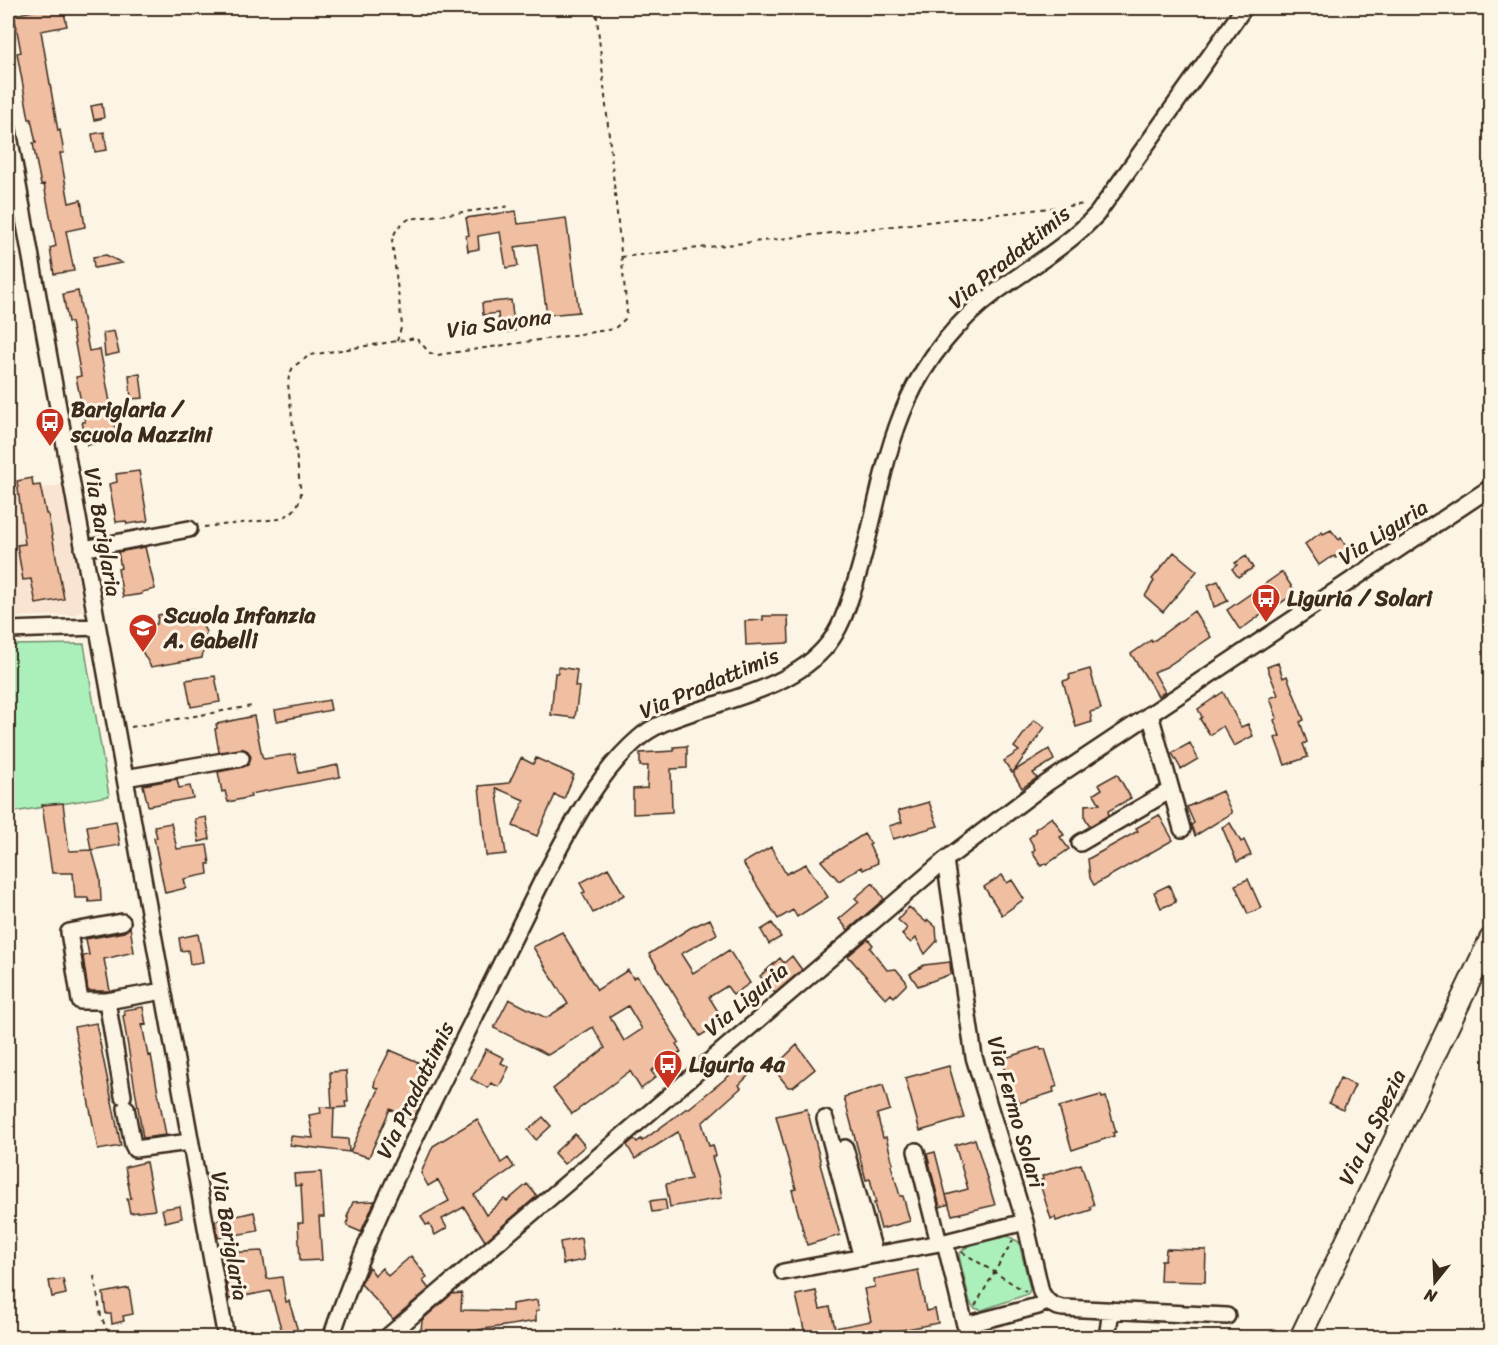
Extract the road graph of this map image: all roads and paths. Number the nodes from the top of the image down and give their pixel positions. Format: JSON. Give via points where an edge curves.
{"nodes":[{"id":1,"x":596,"y":8,"type":"edge"},
{"id":2,"x":1244,"y":8,"type":"edge"},
{"id":3,"x":8,"y":130,"type":"edge"},
{"id":4,"x":1106,"y":202,"type":"junction"},
{"id":5,"x":511,"y":206,"type":"dead end"},
{"id":6,"x":621,"y":256,"type":"junction"},
{"id":7,"x":397,"y":341,"type":"junction"},
{"id":8,"x":1491,"y":488,"type":"edge"},
{"id":9,"x":189,"y":529,"type":"joint"},
{"id":10,"x":83,"y":549,"type":"junction"},
{"id":11,"x":97,"y":627,"type":"junction"},
{"id":12,"x":8,"y":630,"type":"edge"},
{"id":13,"x":252,"y":706,"type":"dead end"},
{"id":14,"x":1150,"y":714,"type":"junction"},
{"id":15,"x":116,"y":730,"type":"junction"},
{"id":16,"x":241,"y":758,"type":"dead end"},
{"id":17,"x":125,"y":778,"type":"junction"},
{"id":18,"x":1171,"y":790,"type":"junction"},
{"id":19,"x":1182,"y":829,"type":"dead end"},
{"id":20,"x":1080,"y":843,"type":"dead end"},
{"id":21,"x":945,"y":860,"type":"junction"},
{"id":22,"x":122,"y":922,"type":"dead end"},
{"id":23,"x":1491,"y":939,"type":"edge"},
{"id":24,"x":163,"y":991,"type":"junction"},
{"id":25,"x":107,"y":1001,"type":"junction"},
{"id":26,"x":825,"y":1119,"type":"dead end"},
{"id":27,"x":190,"y":1142,"type":"junction"},
{"id":28,"x":845,"y":1148,"type":"dead end"},
{"id":29,"x":916,"y":1151,"type":"dead end"},
{"id":30,"x":1024,"y":1222,"type":"junction"},
{"id":31,"x":1014,"y":1238,"type":"dead end"},
{"id":32,"x":942,"y":1243,"type":"junction"},
{"id":33,"x":961,"y":1251,"type":"dead end"},
{"id":34,"x":869,"y":1257,"type":"junction"},
{"id":35,"x":783,"y":1272,"type":"dead end"},
{"id":36,"x":994,"y":1272,"type":"junction"},
{"id":37,"x":94,"y":1276,"type":"dead end"},
{"id":38,"x":1028,"y":1294,"type":"dead end"},
{"id":39,"x":1047,"y":1302,"type":"junction"},
{"id":40,"x":974,"y":1308,"type":"dead end"},
{"id":41,"x":1111,"y":1310,"type":"junction"},
{"id":42,"x":1227,"y":1316,"type":"dead end"},
{"id":43,"x":110,"y":1338,"type":"edge"},
{"id":44,"x":226,"y":1338,"type":"edge"},
{"id":45,"x":331,"y":1338,"type":"edge"},
{"id":46,"x":386,"y":1338,"type":"edge"},
{"id":47,"x":1107,"y":1338,"type":"edge"},
{"id":48,"x":1300,"y":1338,"type":"edge"}],
"edges":[{"from":1,"to":6,"type":"path","name":"Via Savona"},
{"from":2,"to":4,"type":"street","name":"Via Pradattimis"},
{"from":3,"to":10,"type":"street","name":"Via Bariglaria"},
{"from":4,"to":6,"type":"path"},
{"from":4,"to":45,"type":"street","name":"Via Pradattimis","via":[[1071,239],[967,317],[924,370],[907,400],[893,438],[856,582],[842,624],[828,645],[808,664],[780,680],[654,728],[628,749],[594,792],[558,850],[456,1055],[356,1268]]},
{"from":5,"to":7,"type":"path","via":[[409,219],[400,224],[392,241],[402,325]]},
{"from":6,"to":7,"type":"path","name":"Via Savona","via":[[627,311],[625,319],[614,329],[437,355],[416,338]]},
{"from":7,"to":9,"type":"path","name":"Via Savona","via":[[310,355],[293,367],[288,384],[301,494],[296,510],[279,519]]},
{"from":8,"to":14,"type":"street","name":"Via Liguria"},
{"from":9,"to":10,"type":"street"},
{"from":10,"to":11,"type":"street","name":"Via Bariglaria"},
{"from":11,"to":12,"type":"street"},
{"from":11,"to":15,"type":"street","name":"Via Bariglaria"},
{"from":13,"to":15,"type":"path"},
{"from":14,"to":18,"type":"street"},
{"from":14,"to":21,"type":"street","name":"Via Liguria","via":[[1047,783]]},
{"from":15,"to":17,"type":"street","name":"Via Bariglaria"},
{"from":16,"to":17,"type":"street"},
{"from":17,"to":24,"type":"street","name":"Via Bariglaria"},
{"from":18,"to":19,"type":"street"},
{"from":18,"to":20,"type":"street"},
{"from":21,"to":30,"type":"street","name":"Via Fermo Solari","via":[[974,1057]]},
{"from":21,"to":46,"type":"street","name":"Via Liguria"},
{"from":22,"to":25,"type":"street","via":[[69,932],[80,1001]]},
{"from":23,"to":48,"type":"main road","name":"Via La Spezia"},
{"from":24,"to":25,"type":"street"},
{"from":24,"to":27,"type":"street","name":"Via Bariglaria"},
{"from":25,"to":27,"type":"street","via":[[135,1149]]},
{"from":26,"to":34,"type":"street"},
{"from":27,"to":44,"type":"street","name":"Via Bariglaria"},
{"from":28,"to":34,"type":"street"},
{"from":29,"to":32,"type":"street"},
{"from":30,"to":32,"type":"street"},
{"from":30,"to":39,"type":"street","name":"Via Fermo Solari","via":[[1041,1292]]},
{"from":31,"to":36,"type":"path"},
{"from":32,"to":34,"type":"street"},
{"from":32,"to":39,"type":"street","via":[[965,1324]]},
{"from":33,"to":36,"type":"path"},
{"from":34,"to":35,"type":"street"},
{"from":36,"to":38,"type":"path"},
{"from":36,"to":40,"type":"path"},
{"from":37,"to":43,"type":"path","via":[[101,1316]]},
{"from":39,"to":41,"type":"street","via":[[1054,1307]]},
{"from":41,"to":42,"type":"street"},
{"from":41,"to":47,"type":"street"}]}
